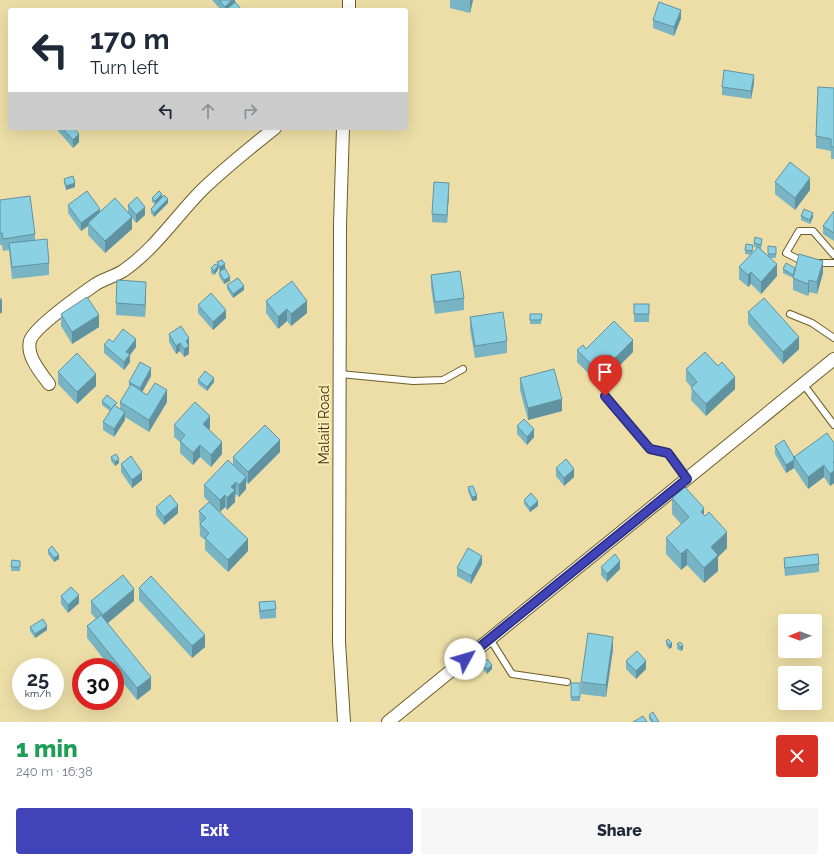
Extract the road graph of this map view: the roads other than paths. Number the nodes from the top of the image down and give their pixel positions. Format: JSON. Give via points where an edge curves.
{"nodes":[{"id":1,"x":273,"y":130,"type":"edge"},
{"id":2,"x":344,"y":130,"type":"edge"},
{"id":3,"x":834,"y":256,"type":"edge"},
{"id":4,"x":834,"y":263,"type":"edge"},
{"id":5,"x":790,"y":314,"type":"dead end"},
{"id":6,"x":834,"y":338,"type":"edge"},
{"id":7,"x":834,"y":360,"type":"edge"},
{"id":8,"x":463,"y":369,"type":"dead end"},
{"id":9,"x":340,"y":374,"type":"junction"},
{"id":10,"x":49,"y":384,"type":"dead end"},
{"id":11,"x":804,"y":385,"type":"junction"},
{"id":12,"x":605,"y":396,"type":"dead end"},
{"id":13,"x":834,"y":425,"type":"edge"},
{"id":14,"x":687,"y":479,"type":"junction"},
{"id":15,"x":490,"y":639,"type":"junction"},
{"id":16,"x":567,"y":682,"type":"dead end"},
{"id":17,"x":344,"y":722,"type":"edge"},
{"id":18,"x":388,"y":722,"type":"edge"}],
"edges":[{"from":1,"to":10,"type":"street","via":[[203,189],[138,260],[97,284],[43,324],[34,334],[30,341],[30,351]]},
{"from":2,"to":9,"type":"street","name":"Malaiti Road","via":[[340,224]]},
{"from":3,"to":4,"type":"lane","via":[[813,231],[799,231],[786,253],[803,262]]},
{"from":5,"to":6,"type":"lane","via":[[812,323]]},
{"from":7,"to":11,"type":"street"},
{"from":8,"to":9,"type":"lane","via":[[443,380],[413,381]]},
{"from":9,"to":17,"type":"street","name":"Malaiti Road","via":[[339,642]]},
{"from":11,"to":13,"type":"lane"},
{"from":11,"to":14,"type":"street"},
{"from":12,"to":14,"type":"lane","via":[[650,449],[668,453]]},
{"from":14,"to":15,"type":"street"},
{"from":15,"to":16,"type":"lane","via":[[512,674]]},
{"from":15,"to":18,"type":"street"}]}
